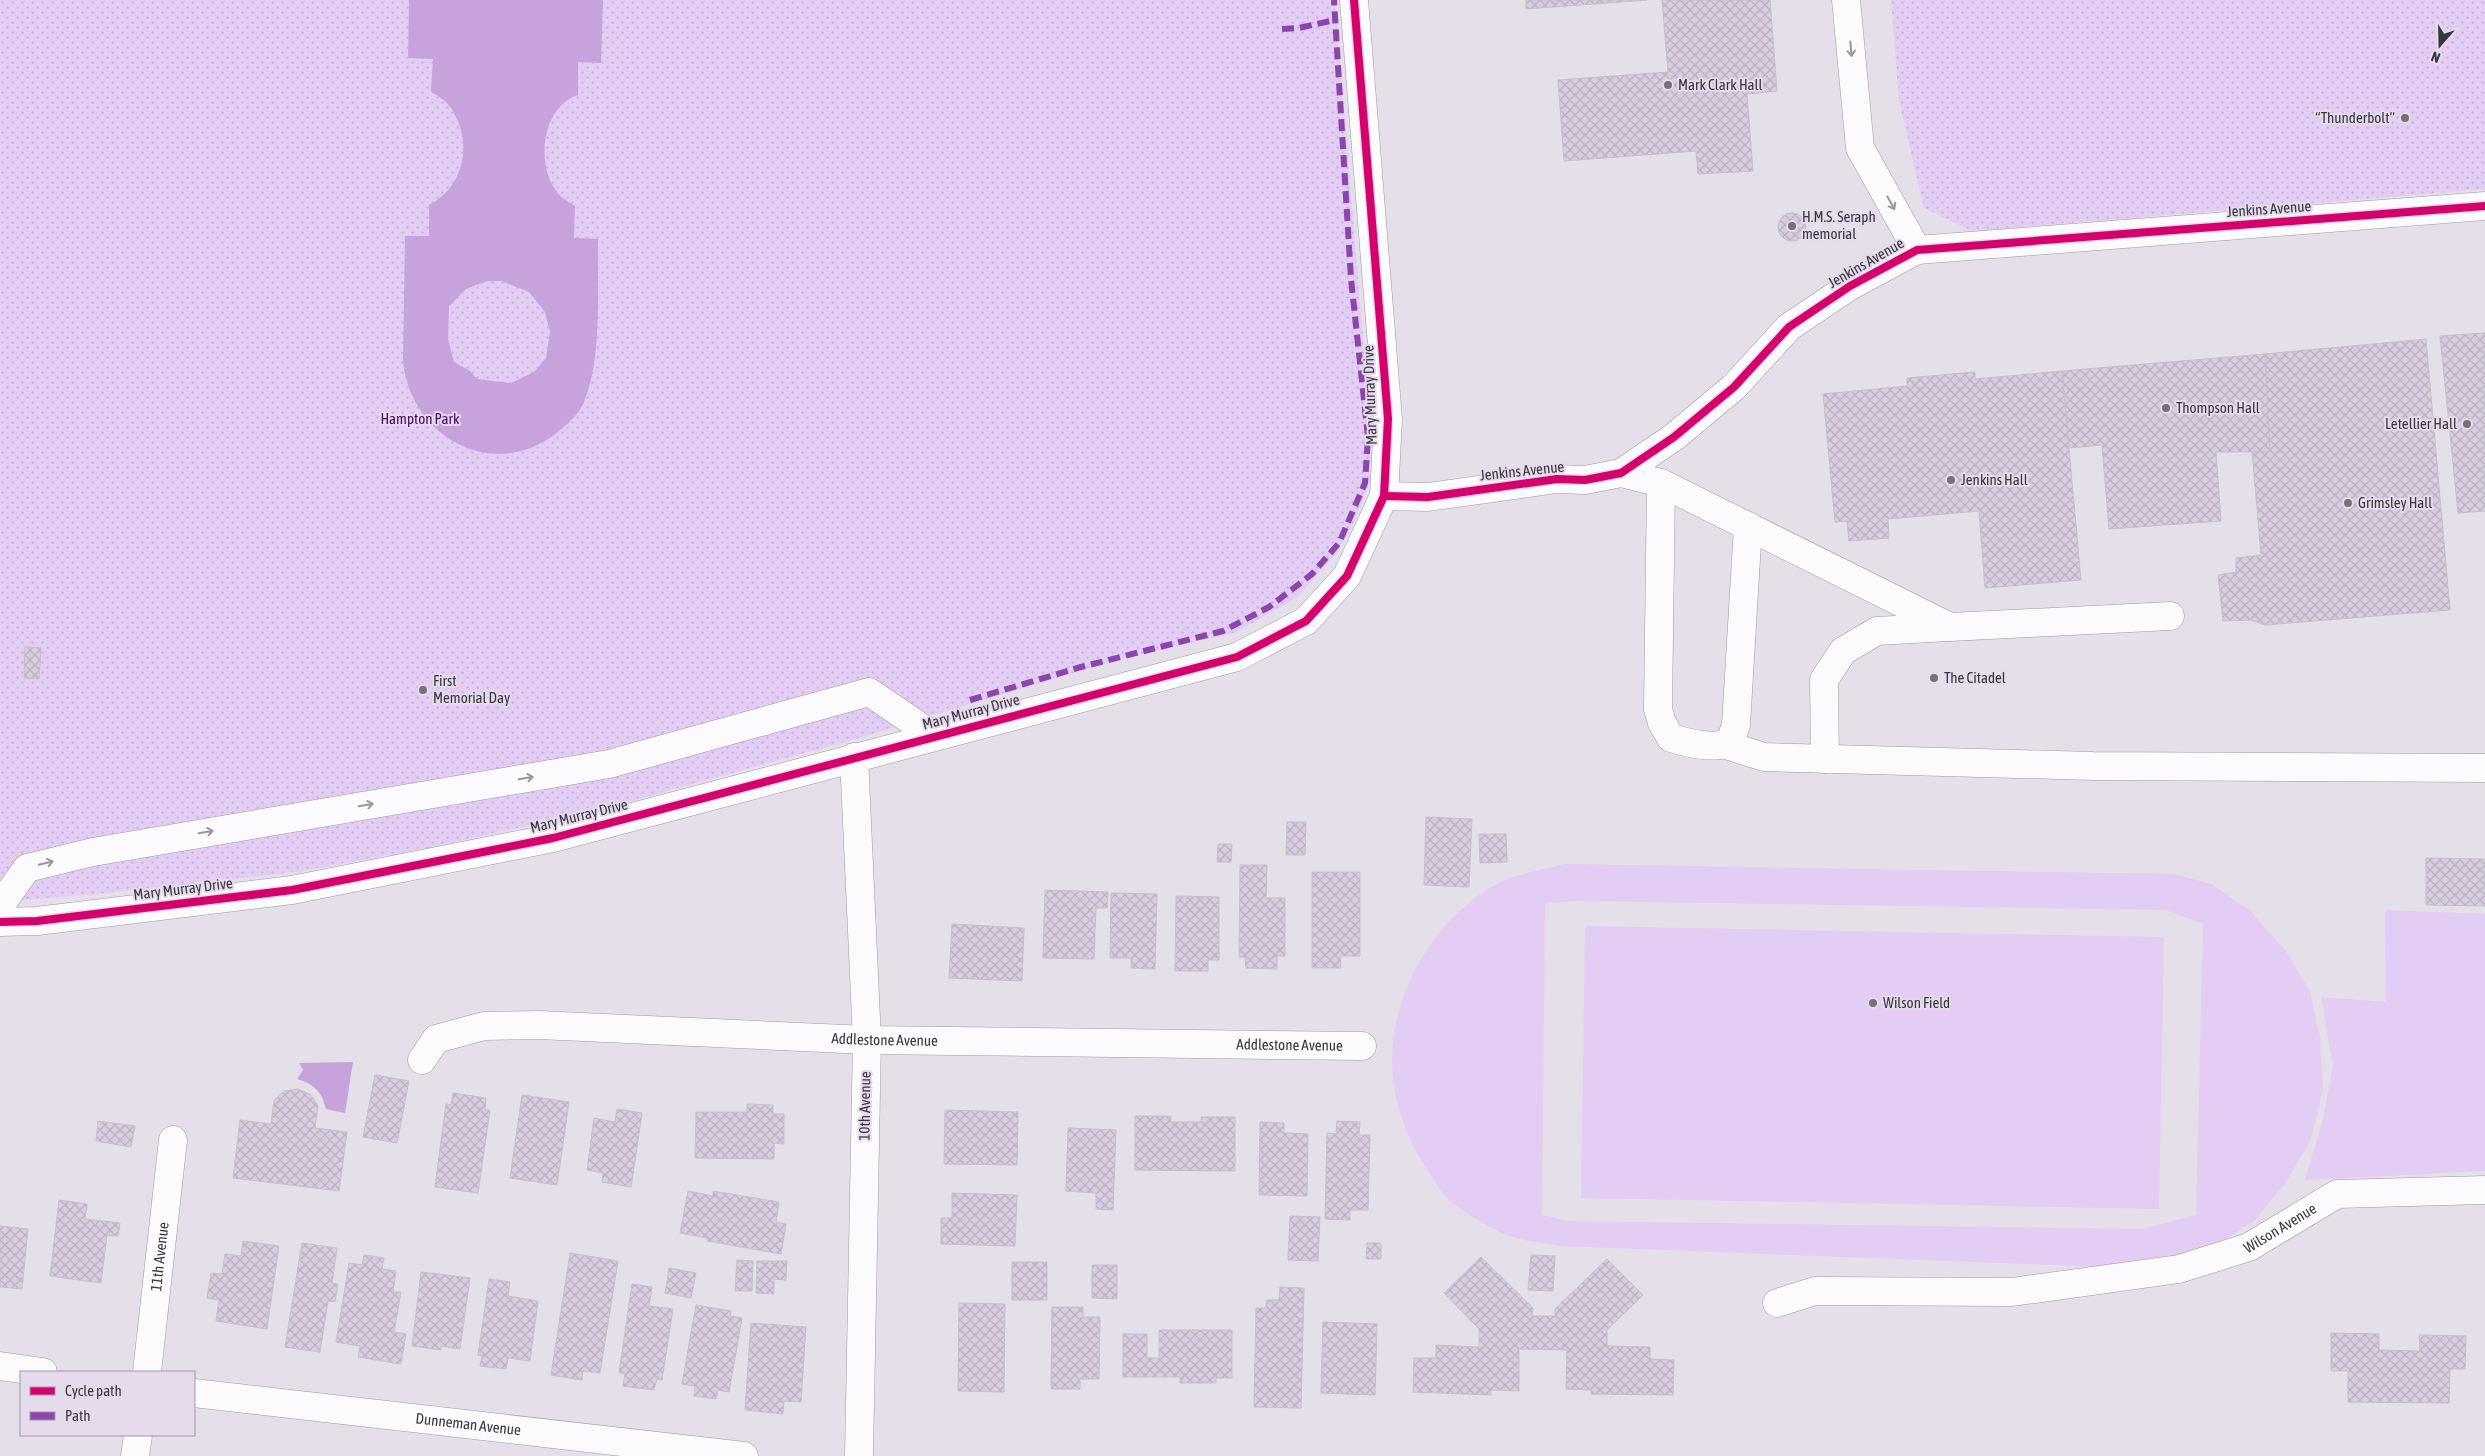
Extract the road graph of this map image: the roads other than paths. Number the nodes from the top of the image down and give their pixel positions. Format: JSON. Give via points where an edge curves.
{"nodes":[{"id":1,"x":1354,"y":0,"type":"edge"},
{"id":2,"x":1846,"y":0,"type":"edge"},
{"id":3,"x":2485,"y":206,"type":"edge"},
{"id":4,"x":1917,"y":250,"type":"junction"},
{"id":5,"x":1620,"y":472,"type":"junction"},
{"id":6,"x":1661,"y":483,"type":"junction"},
{"id":7,"x":1384,"y":496,"type":"junction"},
{"id":8,"x":1748,"y":526,"type":"junction"},
{"id":9,"x":2170,"y":616,"type":"dead end"},
{"id":10,"x":1950,"y":627,"type":"junction"},
{"id":11,"x":934,"y":736,"type":"junction"},
{"id":12,"x":1723,"y":744,"type":"junction"},
{"id":13,"x":854,"y":757,"type":"junction"},
{"id":14,"x":1825,"y":759,"type":"junction"},
{"id":15,"x":2485,"y":768,"type":"edge"},
{"id":16,"x":0,"y":906,"type":"edge"},
{"id":17,"x":0,"y":922,"type":"edge"},
{"id":18,"x":867,"y":1040,"type":"junction"},
{"id":19,"x":1362,"y":1046,"type":"dead end"},
{"id":20,"x":422,"y":1060,"type":"dead end"},
{"id":21,"x":173,"y":1140,"type":"dead end"},
{"id":22,"x":2485,"y":1190,"type":"edge"},
{"id":23,"x":1777,"y":1303,"type":"dead end"},
{"id":24,"x":0,"y":1366,"type":"edge"},
{"id":25,"x":36,"y":1371,"type":"edge"},
{"id":26,"x":148,"y":1371,"type":"edge"},
{"id":27,"x":195,"y":1392,"type":"edge"},
{"id":28,"x":138,"y":1436,"type":"edge"},
{"id":29,"x":135,"y":1456,"type":"edge"},
{"id":30,"x":744,"y":1456,"type":"edge"},
{"id":31,"x":859,"y":1456,"type":"edge"}],
"edges":[{"from":1,"to":7,"type":"street","name":"Mary Murray Drive","via":[[1388,418]]},
{"from":2,"to":4,"type":"street","one_way":true,"via":[[1860,148]]},
{"from":3,"to":4,"type":"street","name":"Jenkins Avenue"},
{"from":4,"to":5,"type":"street","name":"Jenkins Avenue","via":[[1850,286],[1789,327],[1734,387],[1674,437]]},
{"from":5,"to":6,"type":"street"},
{"from":5,"to":7,"type":"street","name":"Jenkins Avenue","via":[[1585,480],[1557,480],[1428,497]]},
{"from":6,"to":8,"type":"street"},
{"from":6,"to":12,"type":"street","via":[[1658,710],[1671,738],[1690,744]]},
{"from":7,"to":11,"type":"street","name":"Mary Murray Drive","via":[[1347,576],[1306,621],[1237,657]]},
{"from":8,"to":10,"type":"street"},
{"from":8,"to":12,"type":"street","via":[[1736,725],[1730,740]]},
{"from":9,"to":10,"type":"street"},
{"from":10,"to":14,"type":"street","via":[[1877,631],[1843,651],[1824,680]]},
{"from":11,"to":13,"type":"street","name":"Mary Murray Drive"},
{"from":16,"to":11,"type":"street","one_way":true,"via":[[27,868],[93,852],[609,764],[869,692]]},
{"from":12,"to":14,"type":"street","via":[[1764,757]]},
{"from":13,"to":17,"type":"street","name":"Mary Murray Drive","via":[[553,838],[292,890],[37,921]]},
{"from":13,"to":18,"type":"street","name":"10th Avenue"},
{"from":14,"to":15,"type":"street","via":[[2093,766]]},
{"from":18,"to":19,"type":"street","name":"Addlestone Avenue"},
{"from":18,"to":20,"type":"street","name":"Addlestone Avenue","via":[[539,1025],[484,1026],[436,1039]]},
{"from":18,"to":31,"type":"street","name":"10th Avenue"},
{"from":21,"to":26,"type":"street","name":"11th Avenue"},
{"from":22,"to":23,"type":"street","name":"Wilson Avenue","via":[[2337,1194],[2249,1247],[2179,1270],[2012,1292],[1815,1291]]},
{"from":24,"to":25,"type":"street"},
{"from":27,"to":30,"type":"street","name":"Dunneman Avenue"},
{"from":28,"to":29,"type":"street"}]}
